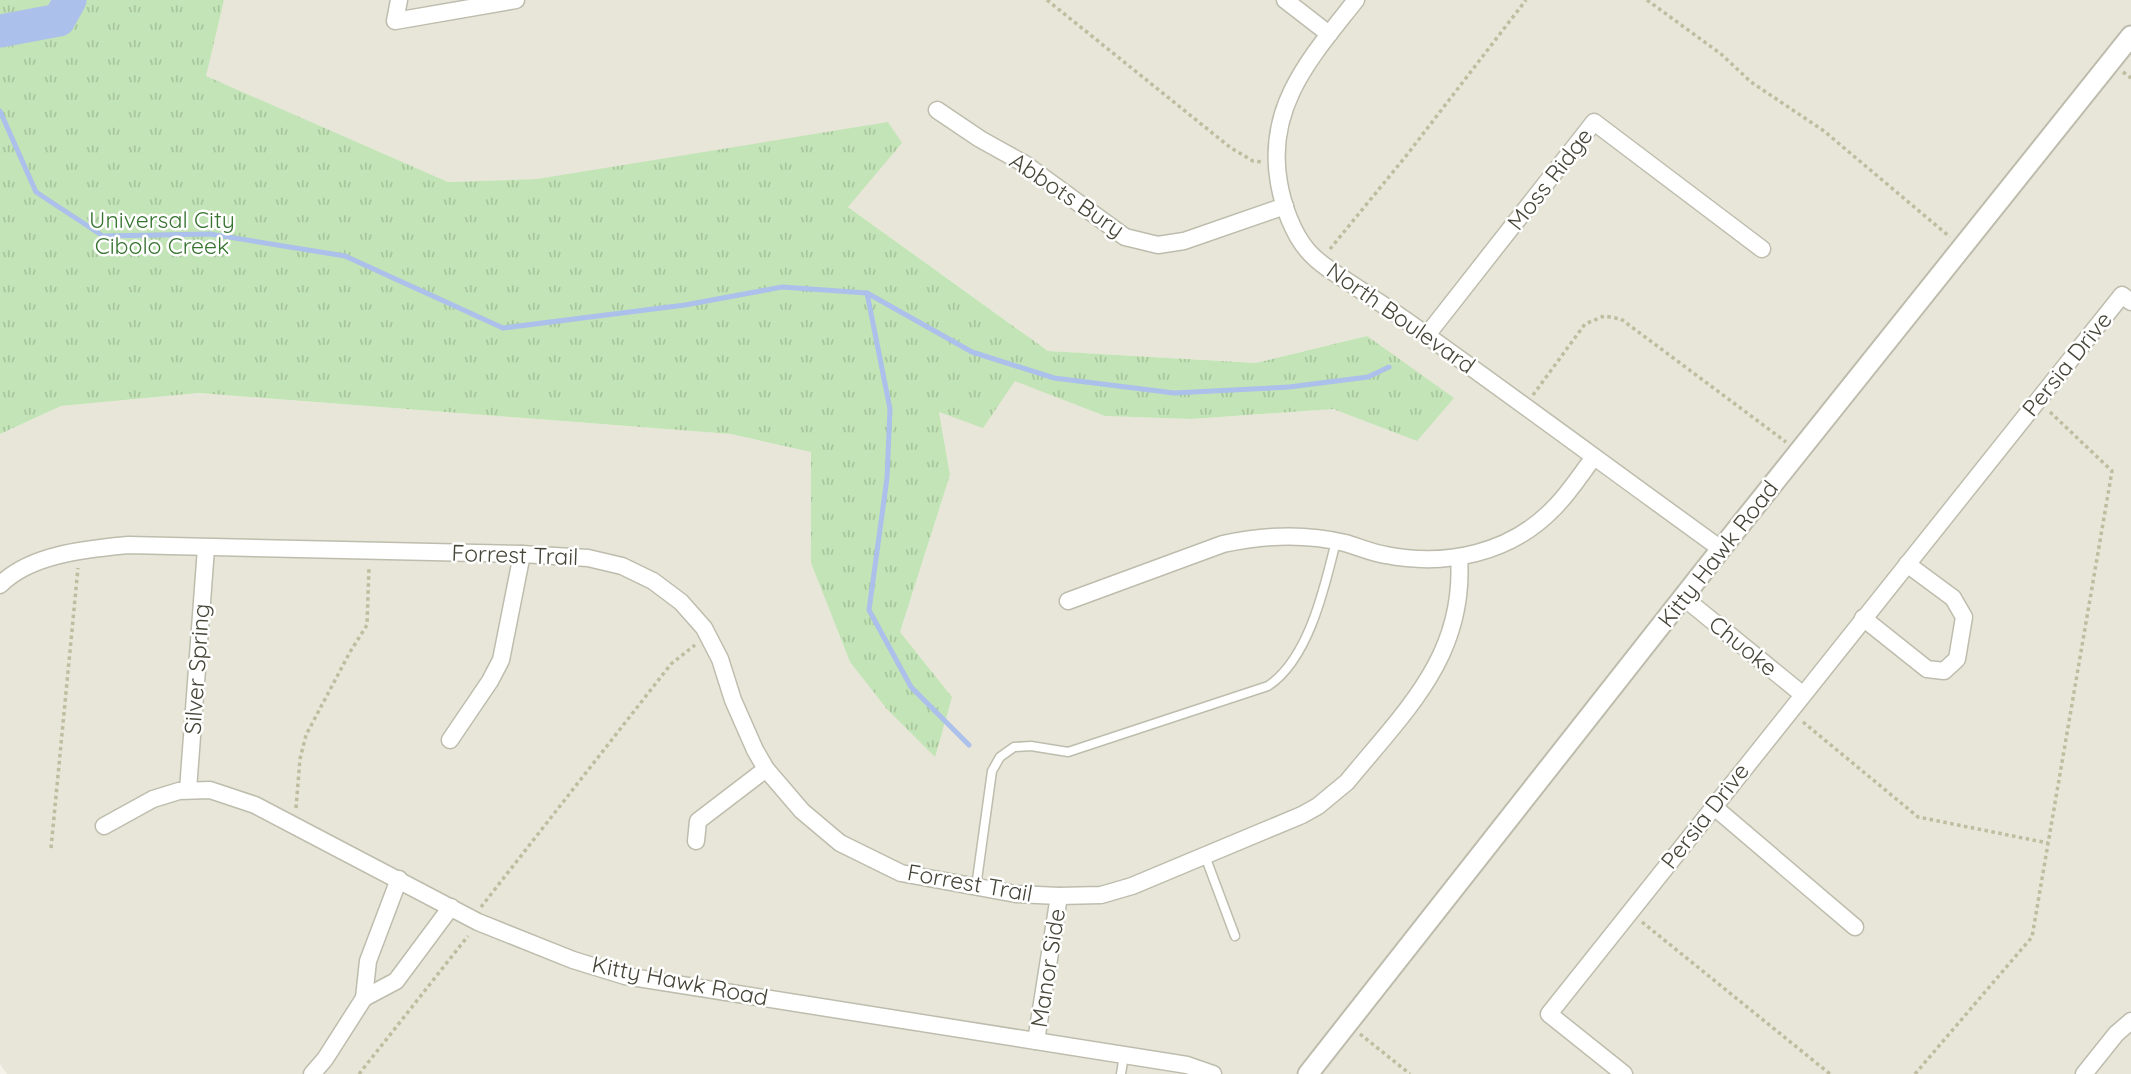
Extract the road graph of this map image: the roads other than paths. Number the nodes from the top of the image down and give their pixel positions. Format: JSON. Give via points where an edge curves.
{"nodes":[{"id":1,"x":399,"y":0,"type":"edge"},
{"id":2,"x":516,"y":0,"type":"edge"},
{"id":3,"x":1285,"y":0,"type":"edge"},
{"id":4,"x":1356,"y":0,"type":"edge"},
{"id":5,"x":1329,"y":34,"type":"junction"},
{"id":6,"x":2131,"y":36,"type":"edge"},
{"id":7,"x":937,"y":110,"type":"dead end"},
{"id":8,"x":1285,"y":206,"type":"junction"},
{"id":9,"x":1762,"y":249,"type":"dead end"},
{"id":10,"x":2126,"y":299,"type":"edge"},
{"id":11,"x":1427,"y":335,"type":"junction"},
{"id":12,"x":1594,"y":457,"type":"junction"},
{"id":13,"x":1336,"y":541,"type":"junction"},
{"id":14,"x":206,"y":548,"type":"junction"},
{"id":15,"x":1721,"y":549,"type":"junction"},
{"id":16,"x":522,"y":554,"type":"junction"},
{"id":17,"x":1459,"y":557,"type":"junction"},
{"id":18,"x":1907,"y":564,"type":"junction"},
{"id":19,"x":0,"y":585,"type":"edge"},
{"id":20,"x":1683,"y":597,"type":"junction"},
{"id":21,"x":1068,"y":601,"type":"dead end"},
{"id":22,"x":1863,"y":618,"type":"junction"},
{"id":23,"x":1802,"y":694,"type":"junction"},
{"id":24,"x":450,"y":740,"type":"dead end"},
{"id":25,"x":766,"y":769,"type":"junction"},
{"id":26,"x":188,"y":790,"type":"junction"},
{"id":27,"x":1713,"y":806,"type":"junction"},
{"id":28,"x":104,"y":826,"type":"dead end"},
{"id":29,"x":696,"y":841,"type":"dead end"},
{"id":30,"x":1205,"y":856,"type":"junction"},
{"id":31,"x":399,"y":879,"type":"junction"},
{"id":32,"x":976,"y":887,"type":"junction"},
{"id":33,"x":1059,"y":896,"type":"junction"},
{"id":34,"x":451,"y":907,"type":"junction"},
{"id":35,"x":1855,"y":927,"type":"dead end"},
{"id":36,"x":1236,"y":936,"type":"dead end"},
{"id":37,"x":364,"y":998,"type":"junction"},
{"id":38,"x":2131,"y":1020,"type":"edge"},
{"id":39,"x":1036,"y":1041,"type":"junction"},
{"id":40,"x":1124,"y":1055,"type":"junction"},
{"id":41,"x":312,"y":1074,"type":"edge"},
{"id":42,"x":1121,"y":1074,"type":"edge"},
{"id":43,"x":1213,"y":1074,"type":"edge"},
{"id":44,"x":1308,"y":1074,"type":"edge"},
{"id":45,"x":1624,"y":1074,"type":"edge"},
{"id":46,"x":2084,"y":1074,"type":"edge"}],
"edges":[{"from":1,"to":2,"type":"street","via":[[396,21]]},
{"from":3,"to":5,"type":"street"},
{"from":4,"to":5,"type":"street","name":"North Boulevard"},
{"from":5,"to":8,"type":"street","name":"North Boulevard","via":[[1292,88],[1281,119],[1276,151]]},
{"from":6,"to":15,"type":"street","name":"Kitty Hawk Road"},
{"from":7,"to":8,"type":"street","name":"Abbots Bury","via":[[1025,164],[1125,237],[1158,245],[1184,241]]},
{"from":8,"to":11,"type":"street","name":"North Boulevard","via":[[1308,251]]},
{"from":9,"to":11,"type":"street","name":"Moss Ridge","via":[[1594,122]]},
{"from":10,"to":18,"type":"street","name":"Persia Drive","via":[[2037,401]]},
{"from":11,"to":12,"type":"street","name":"North Boulevard"},
{"from":12,"to":15,"type":"street","name":"North Boulevard"},
{"from":12,"to":17,"type":"street","via":[[1556,506],[1530,529],[1500,546]]},
{"from":13,"to":17,"type":"street","via":[[1386,555]]},
{"from":13,"to":21,"type":"street","via":[[1296,536],[1235,541]]},
{"from":13,"to":32,"type":"lane","via":[[1313,623],[1279,679],[1068,752],[1014,747],[1000,757],[992,771]]},
{"from":14,"to":16,"type":"street","name":"Forrest Trail"},
{"from":14,"to":19,"type":"street","name":"Forrest Trail","via":[[128,545],[80,550],[9,575]]},
{"from":14,"to":26,"type":"street","name":"Silver Spring"},
{"from":15,"to":20,"type":"street","name":"Kitty Hawk Road"},
{"from":16,"to":24,"type":"street","via":[[501,660]]},
{"from":16,"to":25,"type":"street","name":"Forrest Trail","via":[[588,558],[622,566],[681,602],[709,637]]},
{"from":17,"to":30,"type":"street","name":"Forrest Trail","via":[[1456,614],[1445,651],[1425,685],[1347,782],[1302,816]]},
{"from":18,"to":22,"type":"street","name":"Persia Drive"},
{"from":18,"to":22,"type":"street","via":[[1954,598],[1964,617],[1956,659],[1944,671],[1927,668]]},
{"from":20,"to":23,"type":"street","name":"Chuoke"},
{"from":20,"to":44,"type":"street","name":"Kitty Hawk Road"},
{"from":22,"to":23,"type":"street","name":"Persia Drive"},
{"from":23,"to":27,"type":"street","name":"Persia Drive"},
{"from":25,"to":29,"type":"street","via":[[698,821]]},
{"from":25,"to":32,"type":"street","name":"Forrest Trail","via":[[802,811],[839,843],[901,873]]},
{"from":26,"to":28,"type":"street","name":"Kitty Hawk Road","via":[[153,799]]},
{"from":26,"to":31,"type":"street","name":"Kitty Hawk Road","via":[[210,790],[255,805]]},
{"from":27,"to":35,"type":"street"},
{"from":27,"to":45,"type":"street","name":"Persia Drive","via":[[1549,1014]]},
{"from":30,"to":33,"type":"street","name":"Forrest Trail","via":[[1101,895]]},
{"from":30,"to":36,"type":"lane"},
{"from":31,"to":34,"type":"street","name":"Kitty Hawk Road"},
{"from":31,"to":37,"type":"street","via":[[368,961]]},
{"from":32,"to":33,"type":"street","name":"Forrest Trail"},
{"from":33,"to":39,"type":"street","name":"Manor Side"},
{"from":34,"to":37,"type":"street","via":[[396,981]]},
{"from":34,"to":39,"type":"street","name":"Kitty Hawk Road","via":[[573,960],[625,976]]},
{"from":37,"to":41,"type":"street"},
{"from":38,"to":46,"type":"street"},
{"from":39,"to":40,"type":"street","name":"Kitty Hawk Road"},
{"from":40,"to":42,"type":"lane"},
{"from":40,"to":43,"type":"street","name":"Kitty Hawk Road"}]}
